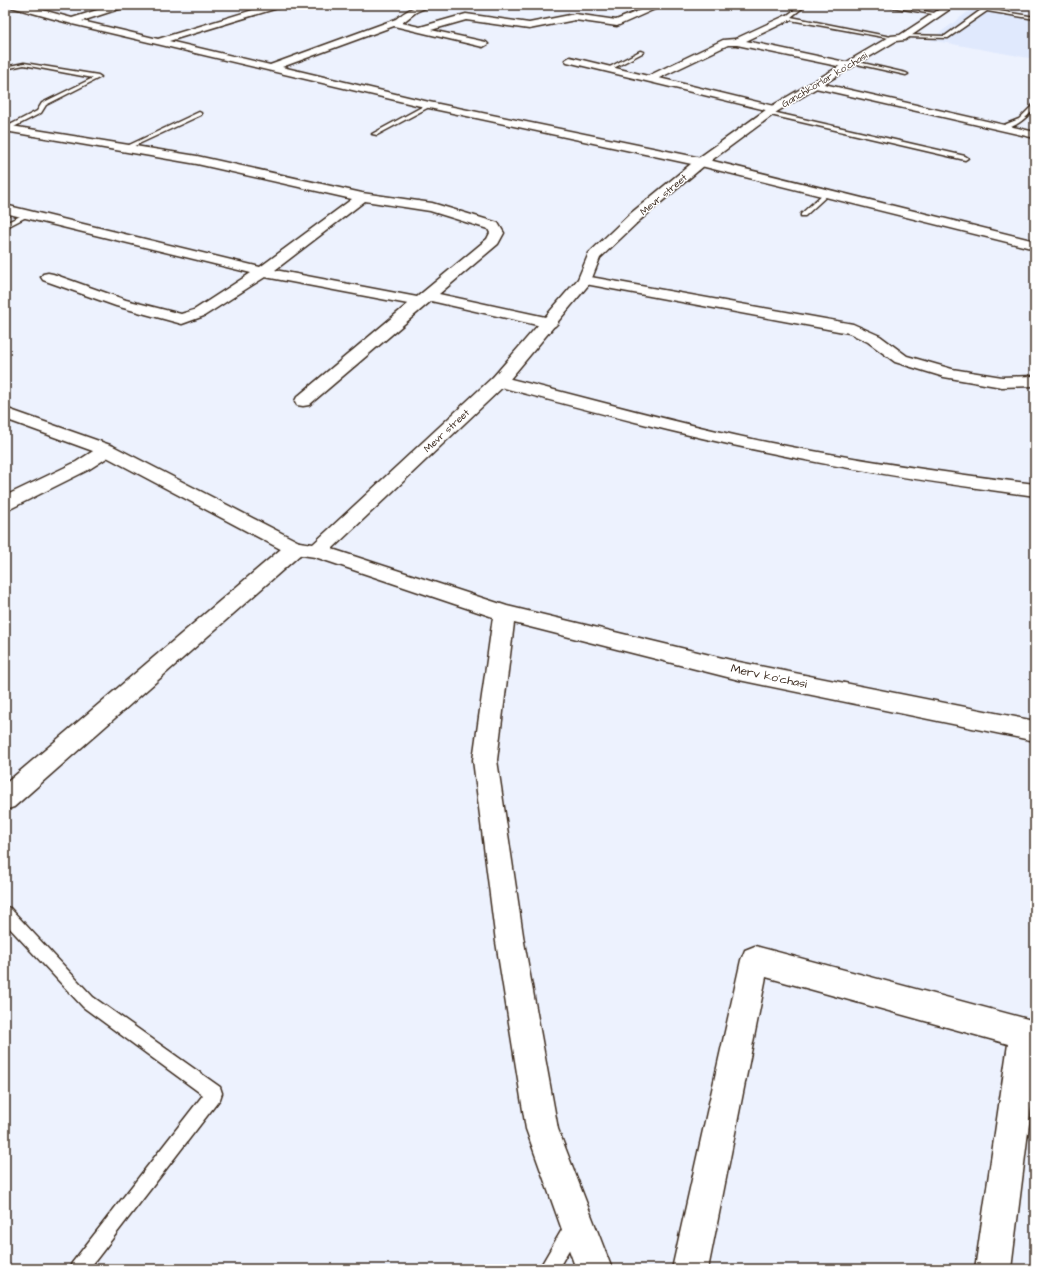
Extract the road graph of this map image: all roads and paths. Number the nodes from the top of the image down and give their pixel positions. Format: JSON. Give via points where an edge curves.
{"nodes":[{"id":1,"x":14,"y":5,"type":"edge"},
{"id":2,"x":122,"y":5,"type":"edge"},
{"id":3,"x":278,"y":5,"type":"edge"},
{"id":4,"x":428,"y":5,"type":"edge"},
{"id":5,"x":660,"y":5,"type":"edge"},
{"id":6,"x":804,"y":5,"type":"edge"},
{"id":7,"x":882,"y":5,"type":"edge"},
{"id":8,"x":952,"y":5,"type":"edge"},
{"id":9,"x":552,"y":11,"type":"dead end"},
{"id":10,"x":938,"y":14,"type":"junction"},
{"id":11,"x":575,"y":17,"type":"junction"},
{"id":12,"x":787,"y":18,"type":"junction"},
{"id":13,"x":1035,"y":18,"type":"edge"},
{"id":14,"x":72,"y":21,"type":"junction"},
{"id":15,"x":392,"y":23,"type":"junction"},
{"id":16,"x":420,"y":30,"type":"junction"},
{"id":17,"x":905,"y":36,"type":"junction"},
{"id":18,"x":894,"y":38,"type":"junction"},
{"id":19,"x":159,"y":41,"type":"junction"},
{"id":20,"x":737,"y":42,"type":"junction"},
{"id":21,"x":483,"y":44,"type":"dead end"},
{"id":22,"x":642,"y":52,"type":"dead end"},
{"id":23,"x":570,"y":60,"type":"dead end"},
{"id":24,"x":850,"y":63,"type":"junction"},
{"id":25,"x":5,"y":68,"type":"edge"},
{"id":26,"x":271,"y":68,"type":"junction"},
{"id":27,"x":608,"y":69,"type":"junction"},
{"id":28,"x":906,"y":74,"type":"dead end"},
{"id":29,"x":648,"y":79,"type":"junction"},
{"id":30,"x":815,"y":85,"type":"junction"},
{"id":31,"x":429,"y":105,"type":"junction"},
{"id":32,"x":1035,"y":105,"type":"edge"},
{"id":33,"x":771,"y":111,"type":"junction"},
{"id":34,"x":199,"y":114,"type":"dead end"},
{"id":35,"x":6,"y":128,"type":"edge"},
{"id":36,"x":1001,"y":128,"type":"junction"},
{"id":37,"x":375,"y":134,"type":"dead end"},
{"id":38,"x":1035,"y":136,"type":"edge"},
{"id":39,"x":128,"y":148,"type":"junction"},
{"id":40,"x":965,"y":158,"type":"dead end"},
{"id":41,"x":701,"y":162,"type":"junction"},
{"id":42,"x":827,"y":194,"type":"junction"},
{"id":43,"x":362,"y":197,"type":"junction"},
{"id":44,"x":5,"y":209,"type":"edge"},
{"id":45,"x":27,"y":215,"type":"junction"},
{"id":46,"x":803,"y":216,"type":"dead end"},
{"id":47,"x":5,"y":226,"type":"edge"},
{"id":48,"x":1035,"y":245,"type":"edge"},
{"id":49,"x":263,"y":272,"type":"junction"},
{"id":50,"x":48,"y":277,"type":"dead end"},
{"id":51,"x":585,"y":280,"type":"junction"},
{"id":52,"x":424,"y":299,"type":"junction"},
{"id":53,"x":550,"y":323,"type":"junction"},
{"id":54,"x":499,"y":381,"type":"junction"},
{"id":55,"x":1035,"y":381,"type":"edge"},
{"id":56,"x":302,"y":401,"type":"dead end"},
{"id":57,"x":5,"y":413,"type":"edge"},
{"id":58,"x":107,"y":450,"type":"junction"},
{"id":59,"x":1035,"y":490,"type":"edge"},
{"id":60,"x":5,"y":504,"type":"edge"},
{"id":61,"x":295,"y":548,"type":"junction"},
{"id":62,"x":317,"y":552,"type":"junction"},
{"id":63,"x":504,"y":612,"type":"junction"},
{"id":64,"x":1035,"y":731,"type":"edge"},
{"id":65,"x":5,"y":799,"type":"edge"},
{"id":66,"x":5,"y":913,"type":"edge"},
{"id":67,"x":1030,"y":1034,"type":"edge"},
{"id":68,"x":576,"y":1221,"type":"junction"},
{"id":69,"x":78,"y":1269,"type":"edge"},
{"id":70,"x":548,"y":1269,"type":"edge"},
{"id":71,"x":594,"y":1269,"type":"edge"},
{"id":72,"x":690,"y":1269,"type":"edge"},
{"id":73,"x":993,"y":1269,"type":"edge"}],
"edges":[{"from":1,"to":14,"type":"street"},
{"from":2,"to":14,"type":"street"},
{"from":3,"to":19,"type":"street"},
{"from":4,"to":15,"type":"street","via":[[413,10]]},
{"from":5,"to":11,"type":"street","via":[[620,22]]},
{"from":6,"to":12,"type":"lane"},
{"from":7,"to":10,"type":"lane"},
{"from":8,"to":10,"type":"street","name":"Ganchkorlar ko'chasi"},
{"from":9,"to":11,"type":"street"},
{"from":10,"to":17,"type":"street","name":"Ganchkorlar ko'chasi"},
{"from":11,"to":16,"type":"street","via":[[529,26],[461,18]]},
{"from":12,"to":18,"type":"lane"},
{"from":12,"to":20,"type":"street"},
{"from":13,"to":17,"type":"lane","via":[[987,10],[946,37]]},
{"from":14,"to":19,"type":"street"},
{"from":15,"to":16,"type":"street"},
{"from":15,"to":26,"type":"street"},
{"from":16,"to":21,"type":"street"},
{"from":17,"to":18,"type":"street","name":"Ganchkorlar ko'chasi"},
{"from":18,"to":24,"type":"street","name":"Ganchkorlar ko'chasi"},
{"from":19,"to":26,"type":"street"},
{"from":20,"to":24,"type":"street"},
{"from":20,"to":29,"type":"street","via":[[722,43]]},
{"from":22,"to":27,"type":"lane"},
{"from":23,"to":27,"type":"street"},
{"from":24,"to":28,"type":"lane"},
{"from":24,"to":30,"type":"street","name":"Ganchkorlar ko'chasi"},
{"from":25,"to":35,"type":"lane","via":[[24,64],[98,77],[44,104],[39,112]]},
{"from":26,"to":31,"type":"street"},
{"from":27,"to":29,"type":"street"},
{"from":29,"to":33,"type":"street"},
{"from":30,"to":33,"type":"street","name":"Ganchkorlar ko'chasi"},
{"from":30,"to":36,"type":"street"},
{"from":31,"to":37,"type":"lane"},
{"from":31,"to":41,"type":"street"},
{"from":32,"to":36,"type":"lane","via":[[1021,120]]},
{"from":33,"to":40,"type":"lane"},
{"from":33,"to":41,"type":"street","name":"Ganchkorlar ko'chasi"},
{"from":34,"to":39,"type":"lane"},
{"from":35,"to":39,"type":"street"},
{"from":36,"to":38,"type":"street"},
{"from":39,"to":43,"type":"street","via":[[197,160]]},
{"from":41,"to":42,"type":"street"},
{"from":41,"to":51,"type":"street","name":"Mevr street","via":[[635,217],[594,256]]},
{"from":42,"to":46,"type":"lane"},
{"from":42,"to":48,"type":"street"},
{"from":43,"to":49,"type":"street"},
{"from":43,"to":52,"type":"street","via":[[432,206],[493,226],[497,233],[493,241]]},
{"from":44,"to":45,"type":"street"},
{"from":45,"to":47,"type":"lane"},
{"from":45,"to":49,"type":"street"},
{"from":49,"to":50,"type":"street","via":[[199,313],[182,319],[121,303]]},
{"from":49,"to":52,"type":"street"},
{"from":51,"to":53,"type":"street","name":"Mevr street"},
{"from":51,"to":55,"type":"street","via":[[853,329],[874,339],[901,359],[950,374],[1002,382]]},
{"from":52,"to":53,"type":"street"},
{"from":52,"to":56,"type":"street"},
{"from":53,"to":54,"type":"street","name":"Mevr street"},
{"from":54,"to":59,"type":"street","via":[[766,447],[956,480]]},
{"from":54,"to":62,"type":"street","name":"Mevr street"},
{"from":57,"to":58,"type":"street"},
{"from":58,"to":60,"type":"street","via":[[82,466]]},
{"from":58,"to":61,"type":"street"},
{"from":61,"to":62,"type":"street"},
{"from":61,"to":65,"type":"street"},
{"from":62,"to":63,"type":"street"},
{"from":63,"to":64,"type":"street","name":"Merv ko'chasi","via":[[739,670]]},
{"from":63,"to":68,"type":"street","via":[[485,760],[510,942],[542,1129]]},
{"from":66,"to":69,"type":"lane","via":[[88,1002],[214,1093]]},
{"from":67,"to":72,"type":"street","via":[[755,960]]},
{"from":67,"to":73,"type":"street"},
{"from":68,"to":70,"type":"lane"},
{"from":68,"to":71,"type":"street"}]}
